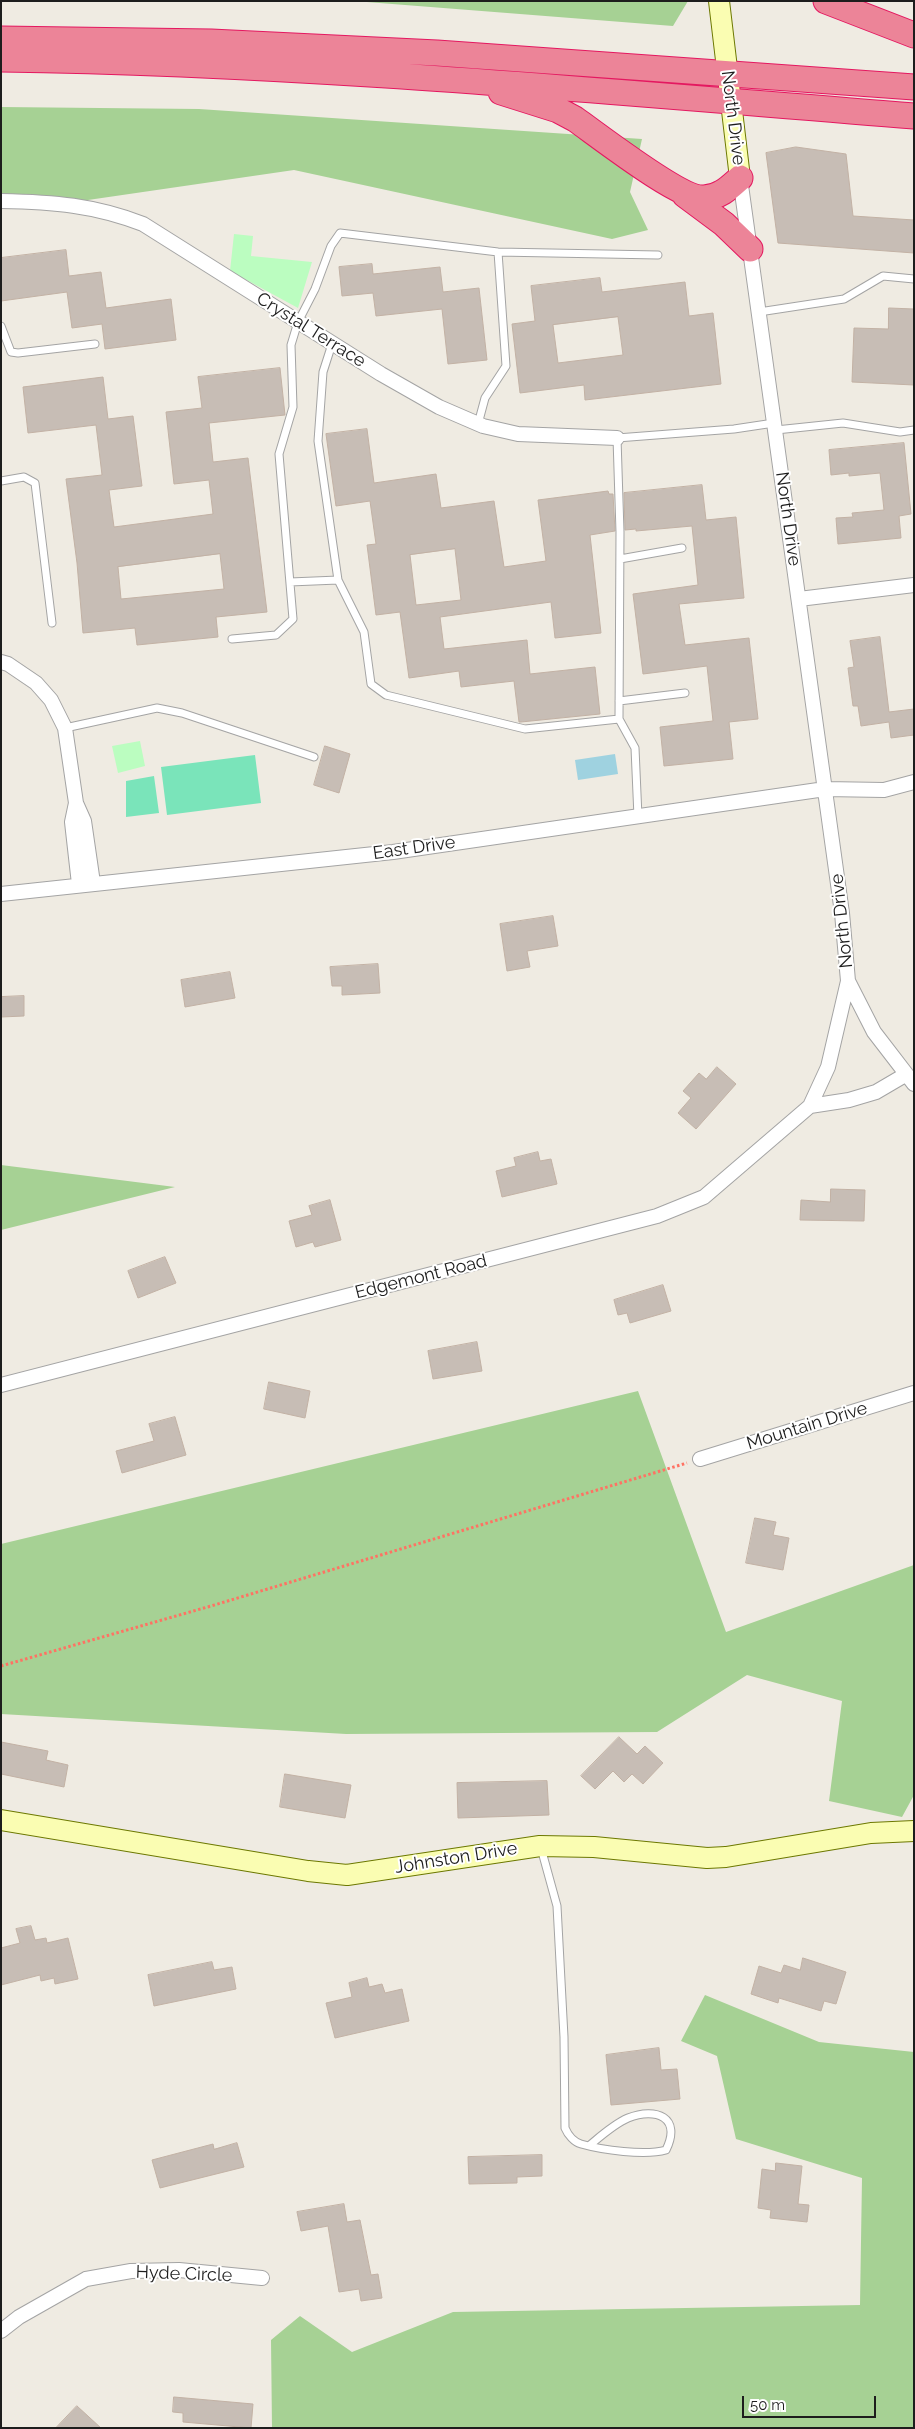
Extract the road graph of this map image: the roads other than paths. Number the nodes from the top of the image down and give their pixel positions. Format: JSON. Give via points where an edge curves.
{"nodes":[{"id":1,"x":719,"y":1,"type":"edge"},
{"id":2,"x":826,"y":1,"type":"edge"},
{"id":3,"x":914,"y":35,"type":"edge"},
{"id":4,"x":1,"y":39,"type":"edge"},
{"id":5,"x":1,"y":59,"type":"edge"},
{"id":6,"x":727,"y":73,"type":"junction"},
{"id":7,"x":463,"y":80,"type":"junction"},
{"id":8,"x":914,"y":87,"type":"edge"},
{"id":9,"x":730,"y":99,"type":"junction"},
{"id":10,"x":914,"y":116,"type":"edge"},
{"id":11,"x":740,"y":178,"type":"junction"},
{"id":12,"x":681,"y":192,"type":"junction"},
{"id":13,"x":7,"y":201,"type":"edge"},
{"id":14,"x":750,"y":249,"type":"junction"},
{"id":15,"x":498,"y":252,"type":"junction"},
{"id":16,"x":658,"y":255,"type":"dead end"},
{"id":17,"x":914,"y":279,"type":"edge"},
{"id":18,"x":759,"y":312,"type":"junction"},
{"id":19,"x":298,"y":322,"type":"junction"},
{"id":20,"x":1,"y":326,"type":"edge"},
{"id":21,"x":95,"y":344,"type":"dead end"},
{"id":22,"x":332,"y":344,"type":"junction"},
{"id":23,"x":478,"y":424,"type":"junction"},
{"id":24,"x":776,"y":426,"type":"junction"},
{"id":25,"x":914,"y":430,"type":"edge"},
{"id":26,"x":617,"y":438,"type":"junction"},
{"id":27,"x":1,"y":481,"type":"edge"},
{"id":28,"x":682,"y":548,"type":"dead end"},
{"id":29,"x":620,"y":559,"type":"junction"},
{"id":30,"x":338,"y":580,"type":"junction"},
{"id":31,"x":290,"y":582,"type":"junction"},
{"id":32,"x":914,"y":584,"type":"edge"},
{"id":33,"x":799,"y":598,"type":"junction"},
{"id":34,"x":52,"y":623,"type":"dead end"},
{"id":35,"x":232,"y":639,"type":"dead end"},
{"id":36,"x":1,"y":662,"type":"edge"},
{"id":37,"x":685,"y":693,"type":"dead end"},
{"id":38,"x":619,"y":701,"type":"junction"},
{"id":39,"x":619,"y":719,"type":"junction"},
{"id":40,"x":64,"y":728,"type":"junction"},
{"id":41,"x":314,"y":757,"type":"dead end"},
{"id":42,"x":914,"y":782,"type":"edge"},
{"id":43,"x":825,"y":789,"type":"junction"},
{"id":44,"x":638,"y":817,"type":"junction"},
{"id":45,"x":86,"y":884,"type":"junction"},
{"id":46,"x":1,"y":894,"type":"edge"},
{"id":47,"x":848,"y":980,"type":"junction"},
{"id":48,"x":910,"y":1080,"type":"edge"},
{"id":49,"x":810,"y":1106,"type":"junction"},
{"id":50,"x":1,"y":1385,"type":"edge"},
{"id":51,"x":914,"y":1393,"type":"edge"},
{"id":52,"x":700,"y":1459,"type":"road end"},
{"id":53,"x":1,"y":1820,"type":"edge"},
{"id":54,"x":914,"y":1831,"type":"edge"},
{"id":55,"x":540,"y":1846,"type":"junction"},
{"id":56,"x":590,"y":2145,"type":"junction"},
{"id":57,"x":262,"y":2278,"type":"dead end"},
{"id":58,"x":1,"y":2331,"type":"edge"}],
"edges":[{"from":1,"to":6,"type":"street","name":"North Drive"},
{"from":2,"to":3,"type":"highway"},
{"from":4,"to":6,"type":"highway","via":[[211,42],[438,53]]},
{"from":5,"to":7,"type":"highway","via":[[144,61]]},
{"from":6,"to":8,"type":"highway"},
{"from":6,"to":9,"type":"street","name":"North Drive"},
{"from":7,"to":9,"type":"highway"},
{"from":7,"to":12,"type":"highway","via":[[558,110]]},
{"from":9,"to":10,"type":"highway"},
{"from":9,"to":11,"type":"street","name":"North Drive"},
{"from":11,"to":12,"type":"highway","via":[[726,191],[712,196],[703,198]]},
{"from":11,"to":14,"type":"street","name":"North Drive"},
{"from":12,"to":14,"type":"highway","via":[[724,224]]},
{"from":13,"to":19,"type":"street","name":"Crystal Terrace","via":[[52,202],[112,212],[143,224]]},
{"from":14,"to":18,"type":"street","name":"North Drive"},
{"from":15,"to":16,"type":"lane"},
{"from":15,"to":19,"type":"lane","via":[[340,233],[331,246]]},
{"from":15,"to":23,"type":"lane","via":[[506,366],[485,398]]},
{"from":17,"to":18,"type":"lane","via":[[882,276],[844,299]]},
{"from":18,"to":24,"type":"street","name":"North Drive"},
{"from":19,"to":22,"type":"street","name":"Crystal Terrace"},
{"from":19,"to":31,"type":"lane","via":[[291,345],[293,407],[280,454]]},
{"from":20,"to":21,"type":"lane","via":[[11,352]]},
{"from":22,"to":23,"type":"street","name":"Crystal Terrace","via":[[439,407]]},
{"from":22,"to":30,"type":"lane","via":[[323,372],[318,441]]},
{"from":23,"to":26,"type":"street","name":"Crystal Terrace","via":[[518,434]]},
{"from":24,"to":25,"type":"lane","via":[[843,423],[900,432]]},
{"from":24,"to":26,"type":"lane"},
{"from":24,"to":33,"type":"street","name":"North Drive"},
{"from":26,"to":29,"type":"lane"},
{"from":27,"to":34,"type":"lane","via":[[24,477],[35,483]]},
{"from":28,"to":29,"type":"lane"},
{"from":29,"to":38,"type":"lane"},
{"from":30,"to":31,"type":"lane"},
{"from":30,"to":39,"type":"lane","via":[[364,632],[371,684],[386,695],[525,729]]},
{"from":31,"to":35,"type":"lane","via":[[293,619],[276,635]]},
{"from":32,"to":33,"type":"street"},
{"from":33,"to":43,"type":"street","name":"North Drive"},
{"from":36,"to":40,"type":"street","via":[[36,683],[50,700]]},
{"from":37,"to":38,"type":"lane"},
{"from":38,"to":39,"type":"lane"},
{"from":39,"to":44,"type":"lane","via":[[635,748]]},
{"from":40,"to":41,"type":"lane","via":[[157,708],[182,713]]},
{"from":40,"to":45,"type":"street","via":[[76,804],[72,822]]},
{"from":42,"to":43,"type":"street","name":"East Drive","via":[[884,790]]},
{"from":43,"to":44,"type":"street","name":"East Drive"},
{"from":43,"to":47,"type":"street","name":"North Drive"},
{"from":44,"to":45,"type":"street","name":"East Drive","via":[[393,852]]},
{"from":45,"to":46,"type":"street","name":"East Drive"},
{"from":47,"to":48,"type":"street","name":"North Drive","via":[[874,1032]]},
{"from":47,"to":49,"type":"street","name":"Edgemont Road","via":[[828,1067]]},
{"from":48,"to":49,"type":"street","via":[[849,1100]]},
{"from":49,"to":50,"type":"street","name":"Edgemont Road","via":[[704,1196],[657,1216]]},
{"from":51,"to":52,"type":"street","name":"Mountain Drive"},
{"from":53,"to":55,"type":"street","name":"Johnston Drive","via":[[347,1875]]},
{"from":54,"to":55,"type":"street","name":"Johnston Drive","via":[[871,1833],[707,1858],[594,1847]]},
{"from":55,"to":56,"type":"lane","via":[[557,1906],[565,2128],[568,2135],[580,2144]]},
{"from":56,"to":56,"type":"lane","via":[[654,2153],[666,2150],[671,2130],[669,2120],[662,2116],[640,2115],[617,2124]]},
{"from":57,"to":58,"type":"street","name":"Hyde Circle","via":[[179,2270],[131,2271],[86,2279],[19,2317]]}]}
